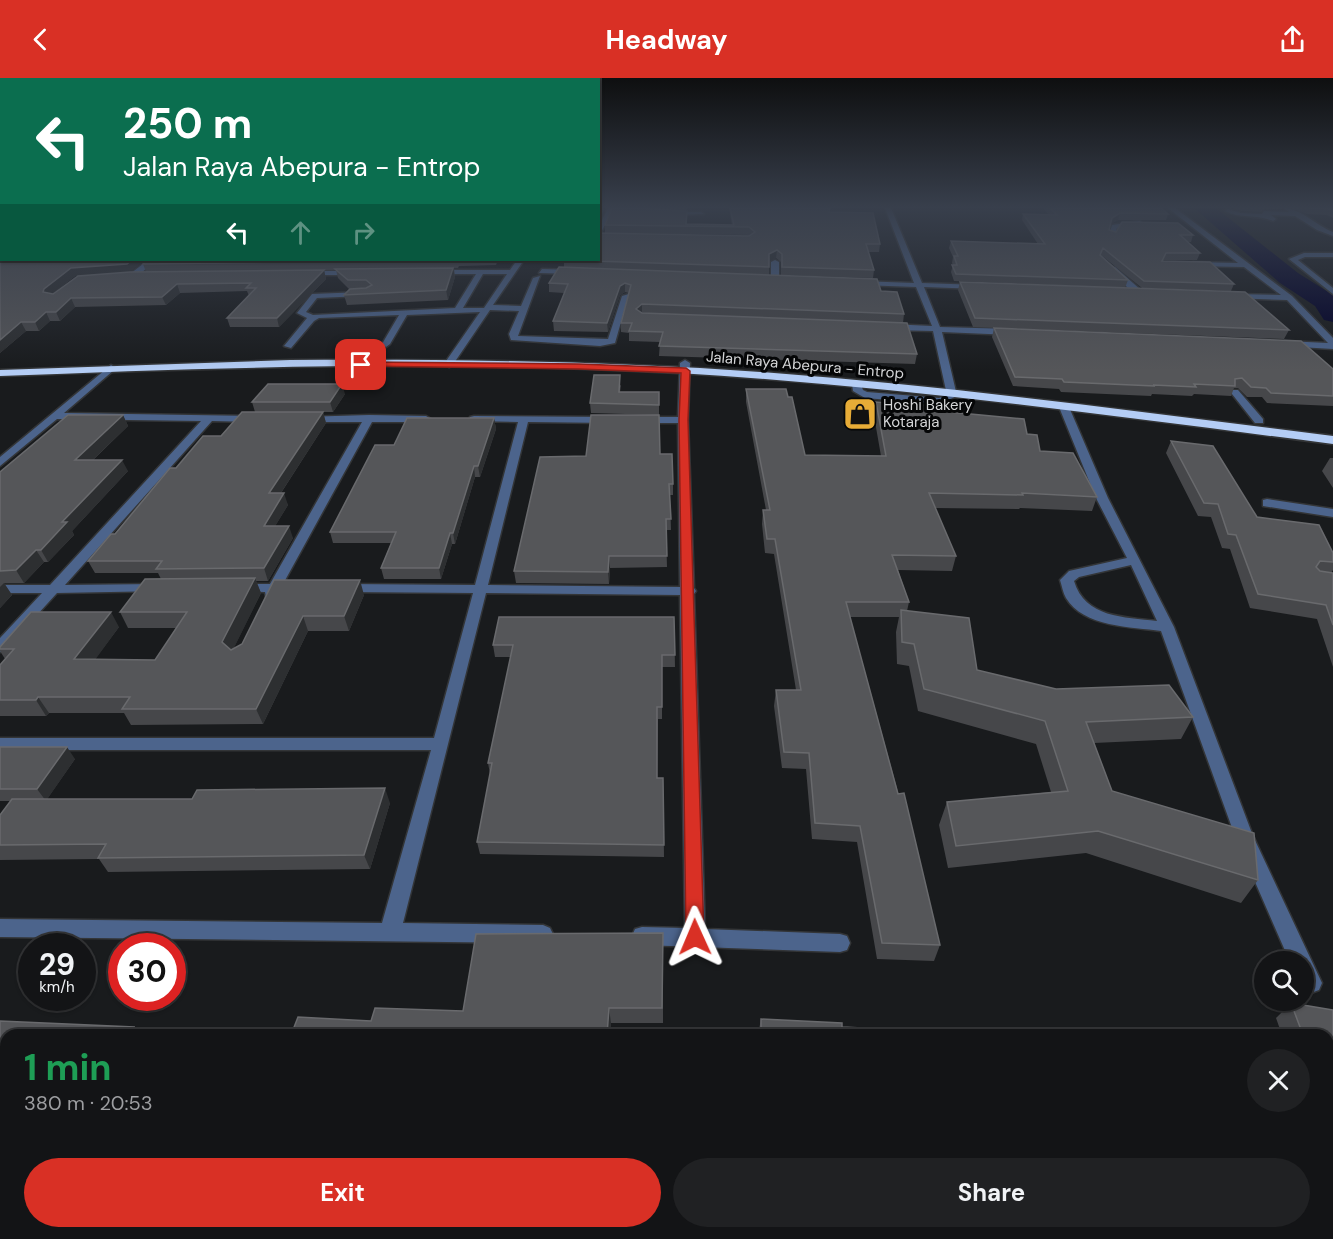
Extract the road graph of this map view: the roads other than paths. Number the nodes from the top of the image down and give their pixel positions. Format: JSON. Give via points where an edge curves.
{"nodes":[{"id":1,"x":149,"y":262,"type":"edge"},
{"id":2,"x":519,"y":262,"type":"edge"},
{"id":3,"x":775,"y":262,"type":"edge"},
{"id":4,"x":911,"y":262,"type":"edge"},
{"id":5,"x":1240,"y":262,"type":"edge"},
{"id":6,"x":1297,"y":262,"type":"edge"},
{"id":7,"x":1187,"y":264,"type":"edge"},
{"id":8,"x":1108,"y":265,"type":"edge"},
{"id":9,"x":1244,"y":265,"type":"junction"},
{"id":10,"x":542,"y":271,"type":"dead end"},
{"id":11,"x":421,"y":272,"type":"edge"},
{"id":12,"x":481,"y":272,"type":"junction"},
{"id":13,"x":512,"y":272,"type":"junction"},
{"id":14,"x":294,"y":273,"type":"edge"},
{"id":15,"x":363,"y":273,"type":"edge"},
{"id":16,"x":588,"y":273,"type":"edge"},
{"id":17,"x":154,"y":275,"type":"edge"},
{"id":18,"x":122,"y":276,"type":"edge"},
{"id":19,"x":133,"y":276,"type":"junction"},
{"id":20,"x":537,"y":278,"type":"dead end"},
{"id":21,"x":765,"y":280,"type":"edge"},
{"id":22,"x":775,"y":280,"type":"junction"},
{"id":23,"x":786,"y":281,"type":"edge"},
{"id":24,"x":853,"y":283,"type":"edge"},
{"id":25,"x":920,"y":285,"type":"junction"},
{"id":26,"x":989,"y":288,"type":"edge"},
{"id":27,"x":1128,"y":292,"type":"edge"},
{"id":28,"x":1333,"y":292,"type":"edge"},
{"id":29,"x":1139,"y":293,"type":"junction"},
{"id":30,"x":1150,"y":293,"type":"edge"},
{"id":31,"x":368,"y":294,"type":"edge"},
{"id":32,"x":626,"y":296,"type":"edge"},
{"id":33,"x":1220,"y":296,"type":"edge"},
{"id":34,"x":1289,"y":298,"type":"junction"},
{"id":35,"x":487,"y":309,"type":"junction"},
{"id":36,"x":524,"y":309,"type":"junction"},
{"id":37,"x":458,"y":310,"type":"junction"},
{"id":38,"x":404,"y":313,"type":"junction"},
{"id":39,"x":314,"y":318,"type":"junction"},
{"id":40,"x":879,"y":326,"type":"edge"},
{"id":41,"x":937,"y":329,"type":"junction"},
{"id":42,"x":1020,"y":333,"type":"edge"},
{"id":43,"x":386,"y":344,"type":"dead end"},
{"id":44,"x":1276,"y":344,"type":"edge"},
{"id":45,"x":1333,"y":344,"type":"edge"},
{"id":46,"x":288,"y":346,"type":"dead end"},
{"id":47,"x":452,"y":359,"type":"junction"},
{"id":48,"x":0,"y":365,"type":"edge"},
{"id":49,"x":685,"y":367,"type":"junction"},
{"id":50,"x":111,"y":368,"type":"junction"},
{"id":51,"x":0,"y":373,"type":"edge"},
{"id":52,"x":951,"y":388,"type":"junction"},
{"id":53,"x":1234,"y":392,"type":"edge"},
{"id":54,"x":1064,"y":407,"type":"junction"},
{"id":55,"x":57,"y":416,"type":"junction"},
{"id":56,"x":369,"y":418,"type":"junction"},
{"id":57,"x":209,"y":419,"type":"junction"},
{"id":58,"x":266,"y":419,"type":"edge"},
{"id":59,"x":289,"y":419,"type":"edge"},
{"id":60,"x":440,"y":419,"type":"edge"},
{"id":61,"x":464,"y":419,"type":"edge"},
{"id":62,"x":524,"y":419,"type":"junction"},
{"id":63,"x":683,"y":420,"type":"junction"},
{"id":64,"x":1259,"y":421,"type":"junction"},
{"id":65,"x":1333,"y":430,"type":"edge"},
{"id":66,"x":1333,"y":440,"type":"edge"},
{"id":67,"x":0,"y":463,"type":"edge"},
{"id":68,"x":1267,"y":503,"type":"dead end"},
{"id":69,"x":1333,"y":513,"type":"edge"},
{"id":70,"x":1136,"y":560,"type":"junction"},
{"id":71,"x":274,"y":587,"type":"junction"},
{"id":72,"x":170,"y":588,"type":"edge"},
{"id":73,"x":228,"y":588,"type":"edge"},
{"id":74,"x":309,"y":588,"type":"edge"},
{"id":75,"x":332,"y":588,"type":"edge"},
{"id":76,"x":0,"y":589,"type":"edge"},
{"id":77,"x":53,"y":589,"type":"junction"},
{"id":78,"x":481,"y":590,"type":"junction"},
{"id":79,"x":689,"y":591,"type":"junction"},
{"id":80,"x":264,"y":608,"type":"edge"},
{"id":81,"x":1167,"y":627,"type":"junction"},
{"id":82,"x":0,"y":647,"type":"edge"},
{"id":83,"x":0,"y":744,"type":"edge"},
{"id":84,"x":441,"y":744,"type":"junction"},
{"id":85,"x":0,"y":928,"type":"edge"},
{"id":86,"x":390,"y":932,"type":"junction"},
{"id":87,"x":566,"y":934,"type":"edge"},
{"id":88,"x":624,"y":936,"type":"edge"},
{"id":89,"x":695,"y":937,"type":"junction"},
{"id":90,"x":840,"y":943,"type":"dead end"},
{"id":91,"x":1296,"y":951,"type":"edge"}],
"edges":[{"from":1,"to":19,"type":"street"},
{"from":2,"to":13,"type":"street"},
{"from":3,"to":22,"type":"street"},
{"from":4,"to":25,"type":"street"},
{"from":5,"to":9,"type":"street"},
{"from":6,"to":28,"type":"street"},
{"from":7,"to":9,"type":"street"},
{"from":8,"to":29,"type":"street"},
{"from":9,"to":34,"type":"street"},
{"from":10,"to":16,"type":"street"},
{"from":11,"to":12,"type":"street"},
{"from":12,"to":13,"type":"street"},
{"from":12,"to":37,"type":"street"},
{"from":13,"to":35,"type":"street"},
{"from":14,"to":15,"type":"street"},
{"from":17,"to":19,"type":"street"},
{"from":18,"to":19,"type":"street"},
{"from":20,"to":36,"type":"street"},
{"from":21,"to":22,"type":"street"},
{"from":22,"to":23,"type":"street"},
{"from":24,"to":25,"type":"street"},
{"from":25,"to":26,"type":"street"},
{"from":25,"to":41,"type":"street"},
{"from":27,"to":29,"type":"street"},
{"from":29,"to":30,"type":"street"},
{"from":31,"to":39,"type":"street","via":[[315,296],[301,313]]},
{"from":32,"to":36,"type":"street","via":[[612,341],[600,343],[514,338]]},
{"from":33,"to":34,"type":"street"},
{"from":34,"to":45,"type":"street"},
{"from":35,"to":36,"type":"street"},
{"from":35,"to":37,"type":"street"},
{"from":35,"to":47,"type":"street"},
{"from":37,"to":38,"type":"street"},
{"from":38,"to":39,"type":"street"},
{"from":38,"to":43,"type":"street"},
{"from":39,"to":46,"type":"street"},
{"from":40,"to":41,"type":"street"},
{"from":41,"to":42,"type":"street"},
{"from":41,"to":52,"type":"street"},
{"from":44,"to":45,"type":"street"},
{"from":47,"to":48,"type":"highway","via":[[118,359]]},
{"from":47,"to":49,"type":"highway","name":"Jalan Raya Abepura - Entrop"},
{"from":47,"to":50,"type":"highway","name":"Jalan Raya Abepura - Entrop"},
{"from":49,"to":52,"type":"highway","name":"Jalan Raya Abepura - Entrop","via":[[857,384]]},
{"from":49,"to":52,"type":"highway","via":[[803,369]]},
{"from":49,"to":63,"type":"street"},
{"from":50,"to":51,"type":"highway","name":"Jalan Raya Abepura - Entrop"},
{"from":50,"to":55,"type":"street"},
{"from":52,"to":54,"type":"highway","name":"Jalan Raya Abepura - Entrop"},
{"from":52,"to":64,"type":"highway"},
{"from":53,"to":64,"type":"street"},
{"from":54,"to":66,"type":"highway","name":"Jalan Raya Abepura - Entrop"},
{"from":54,"to":70,"type":"street","via":[[1102,498]]},
{"from":55,"to":57,"type":"street"},
{"from":55,"to":67,"type":"street"},
{"from":56,"to":59,"type":"street"},
{"from":56,"to":60,"type":"street"},
{"from":56,"to":71,"type":"street"},
{"from":57,"to":58,"type":"street"},
{"from":57,"to":77,"type":"street"},
{"from":61,"to":62,"type":"street"},
{"from":62,"to":63,"type":"street"},
{"from":62,"to":78,"type":"street"},
{"from":63,"to":79,"type":"street"},
{"from":64,"to":65,"type":"highway"},
{"from":68,"to":69,"type":"street"},
{"from":70,"to":81,"type":"street"},
{"from":70,"to":81,"type":"street","via":[[1074,574],[1067,580],[1074,599],[1098,615]]},
{"from":71,"to":73,"type":"street"},
{"from":71,"to":74,"type":"street"},
{"from":71,"to":80,"type":"street"},
{"from":72,"to":77,"type":"street"},
{"from":75,"to":78,"type":"street"},
{"from":76,"to":77,"type":"street"},
{"from":77,"to":82,"type":"street"},
{"from":78,"to":79,"type":"street"},
{"from":78,"to":84,"type":"street"},
{"from":79,"to":89,"type":"street"},
{"from":81,"to":91,"type":"street","via":[[1244,836]]},
{"from":83,"to":84,"type":"street"},
{"from":84,"to":86,"type":"street"},
{"from":85,"to":86,"type":"street"},
{"from":86,"to":87,"type":"street"},
{"from":88,"to":89,"type":"street"},
{"from":89,"to":90,"type":"street"}]}
